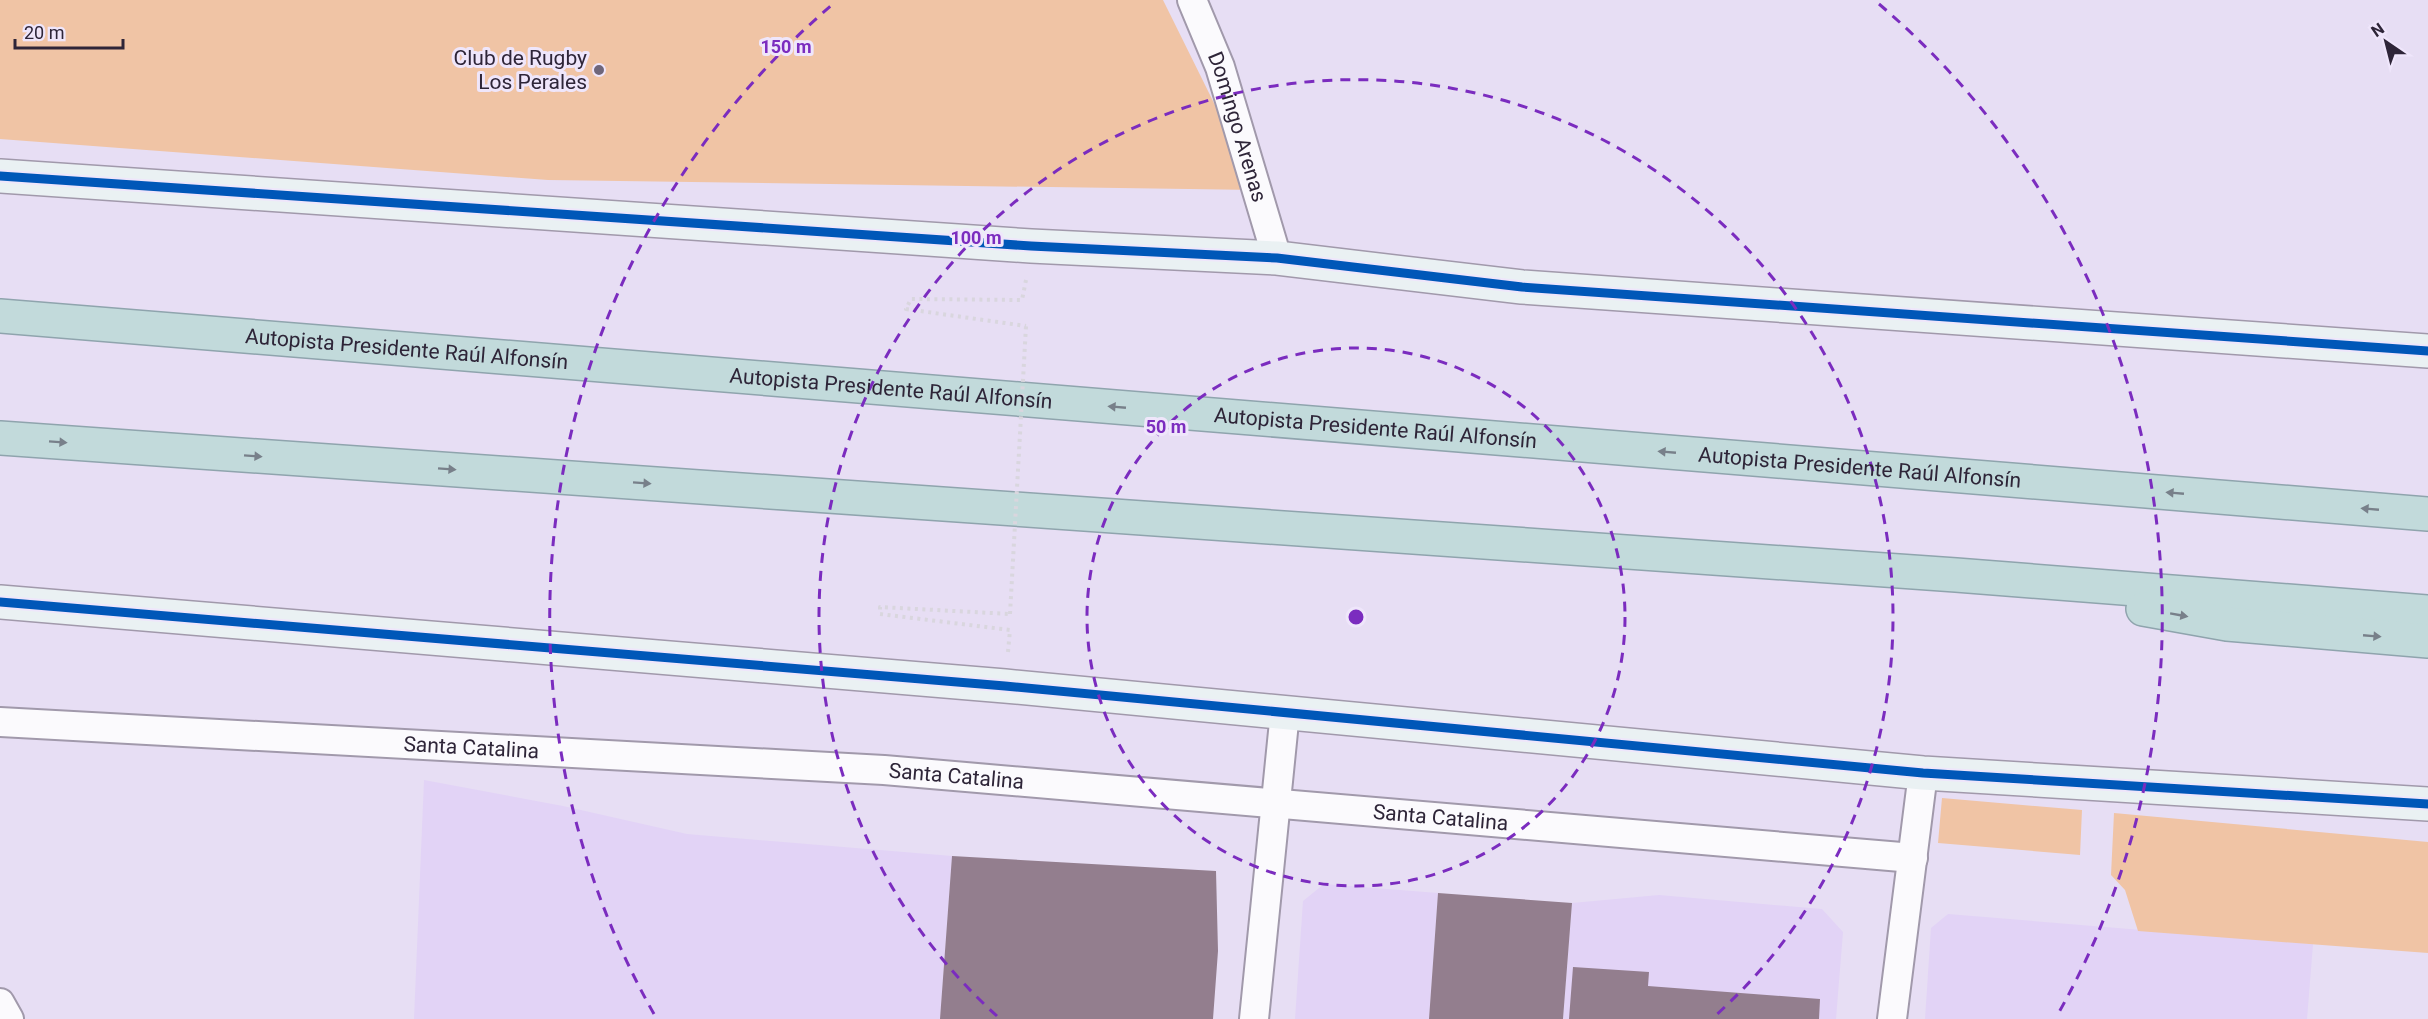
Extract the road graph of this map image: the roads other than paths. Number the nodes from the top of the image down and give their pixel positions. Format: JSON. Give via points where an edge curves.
{"nodes":[{"id":1,"x":1192,"y":0,"type":"edge"},
{"id":2,"x":0,"y":176,"type":"edge"},
{"id":3,"x":1277,"y":258,"type":"junction"},
{"id":4,"x":0,"y":316,"type":"edge"},
{"id":5,"x":2428,"y":351,"type":"edge"},
{"id":6,"x":0,"y":438,"type":"edge"},
{"id":7,"x":2428,"y":514,"type":"edge"},
{"id":8,"x":1956,"y":575,"type":"junction"},
{"id":9,"x":0,"y":602,"type":"edge"},
{"id":10,"x":2428,"y":612,"type":"edge"},
{"id":11,"x":2428,"y":641,"type":"edge"},
{"id":12,"x":1285,"y":712,"type":"junction"},
{"id":13,"x":0,"y":722,"type":"edge"},
{"id":14,"x":1923,"y":772,"type":"junction"},
{"id":15,"x":1276,"y":803,"type":"junction"},
{"id":16,"x":2428,"y":804,"type":"edge"},
{"id":17,"x":1913,"y":858,"type":"junction"},
{"id":18,"x":0,"y":1004,"type":"edge"},
{"id":19,"x":9,"y":1019,"type":"edge"},
{"id":20,"x":1254,"y":1019,"type":"edge"},
{"id":21,"x":1892,"y":1019,"type":"edge"}],
"edges":[{"from":1,"to":3,"type":"street","name":"Domingo Arenas","via":[[1221,67]]},
{"from":2,"to":3,"type":"street","via":[[1031,246]]},
{"from":3,"to":5,"type":"street","via":[[1522,287]]},
{"from":7,"to":4,"type":"highway","name":"Autopista Presidente Raúl Alfonsín","one_way":true},
{"from":6,"to":8,"type":"highway","one_way":true},
{"from":8,"to":10,"type":"highway"},
{"from":8,"to":11,"type":"highway","one_way":true,"via":[[2227,624]]},
{"from":9,"to":12,"type":"street"},
{"from":12,"to":14,"type":"street"},
{"from":12,"to":15,"type":"street"},
{"from":13,"to":15,"type":"street","name":"Santa Catalina","via":[[884,770]]},
{"from":14,"to":16,"type":"street"},
{"from":14,"to":17,"type":"street"},
{"from":15,"to":17,"type":"street","name":"Santa Catalina"},
{"from":15,"to":20,"type":"street"},
{"from":17,"to":21,"type":"street"},
{"from":18,"to":19,"type":"street"}]}
